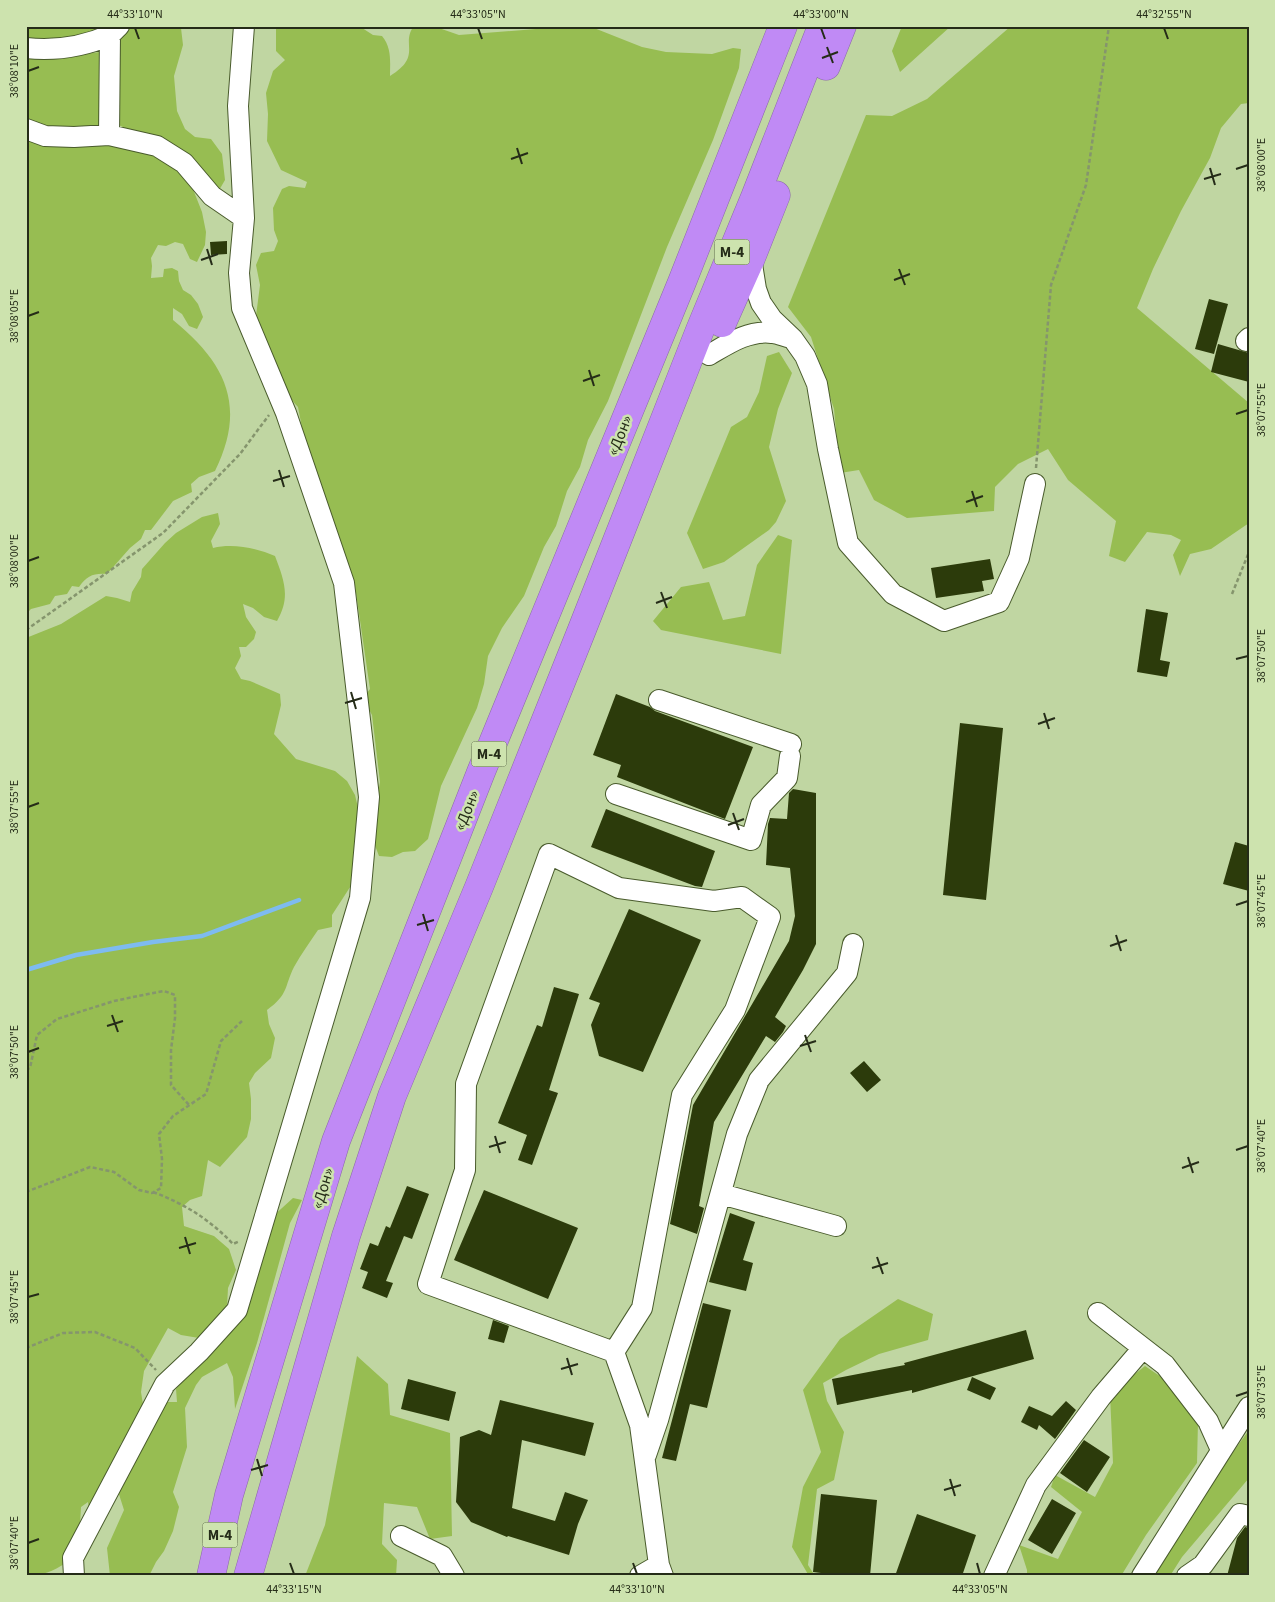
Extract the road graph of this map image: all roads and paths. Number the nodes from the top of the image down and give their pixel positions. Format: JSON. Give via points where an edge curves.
{"nodes":[{"id":1,"x":244,"y":26,"type":"edge"},
{"id":2,"x":784,"y":26,"type":"edge"},
{"id":3,"x":822,"y":26,"type":"edge"},
{"id":4,"x":842,"y":26,"type":"edge"},
{"id":5,"x":1109,"y":26,"type":"edge"},
{"id":6,"x":114,"y":31,"type":"edge"},
{"id":7,"x":26,"y":48,"type":"edge"},
{"id":8,"x":26,"y":129,"type":"edge"},
{"id":9,"x":109,"y":135,"type":"junction"},
{"id":10,"x":244,"y":218,"type":"junction"},
{"id":11,"x":751,"y":258,"type":"junction"},
{"id":12,"x":793,"y":339,"type":"junction"},
{"id":13,"x":708,"y":355,"type":"junction"},
{"id":14,"x":281,"y":400,"type":"junction"},
{"id":15,"x":642,"y":477,"type":"junction"},
{"id":16,"x":1035,"y":484,"type":"joint"},
{"id":17,"x":1249,"y":552,"type":"edge"},
{"id":18,"x":1232,"y":594,"type":"dead end"},
{"id":19,"x":26,"y":630,"type":"edge"},
{"id":20,"x":659,"y":700,"type":"dead end"},
{"id":21,"x":616,"y":794,"type":"dead end"},
{"id":22,"x":853,"y":944,"type":"dead end"},
{"id":23,"x":242,"y":1021,"type":"dead end"},
{"id":24,"x":28,"y":1069,"type":"edge"},
{"id":25,"x":189,"y":1104,"type":"junction"},
{"id":26,"x":26,"y":1192,"type":"edge"},
{"id":27,"x":154,"y":1192,"type":"junction"},
{"id":28,"x":721,"y":1194,"type":"junction"},
{"id":29,"x":836,"y":1226,"type":"dead end"},
{"id":30,"x":259,"y":1236,"type":"junction"},
{"id":31,"x":1098,"y":1313,"type":"dead end"},
{"id":32,"x":26,"y":1348,"type":"edge"},
{"id":33,"x":1143,"y":1348,"type":"junction"},
{"id":34,"x":614,"y":1352,"type":"junction"},
{"id":35,"x":168,"y":1382,"type":"junction"},
{"id":36,"x":1247,"y":1412,"type":"edge"},
{"id":37,"x":1221,"y":1450,"type":"junction"},
{"id":38,"x":644,"y":1459,"type":"junction"},
{"id":39,"x":1249,"y":1516,"type":"edge"},
{"id":40,"x":401,"y":1536,"type":"dead end"},
{"id":41,"x":661,"y":1571,"type":"edge"},
{"id":42,"x":74,"y":1576,"type":"edge"},
{"id":43,"x":211,"y":1576,"type":"edge"},
{"id":44,"x":248,"y":1576,"type":"edge"},
{"id":45,"x":454,"y":1576,"type":"edge"},
{"id":46,"x":640,"y":1576,"type":"edge"},
{"id":47,"x":994,"y":1576,"type":"edge"},
{"id":48,"x":1142,"y":1576,"type":"edge"},
{"id":49,"x":1187,"y":1576,"type":"edge"}],
"edges":[{"from":1,"to":10,"type":"street","via":[[238,106]]},
{"from":2,"to":43,"type":"highway","name":"«Дон»","number":"М-4","via":[[481,772],[336,1141],[230,1495]]},
{"from":3,"to":15,"type":"highway","number":"М-4"},
{"from":4,"to":11,"type":"highway","number":"М-4"},
{"from":5,"to":16,"type":"path","via":[[1086,184],[1051,285]]},
{"from":6,"to":7,"type":"street","via":[[91,44],[41,50]]},
{"from":6,"to":9,"type":"street"},
{"from":8,"to":9,"type":"street","via":[[45,136]]},
{"from":9,"to":10,"type":"street","via":[[157,146],[184,163],[212,196]]},
{"from":10,"to":14,"type":"street","via":[[239,273],[242,308]]},
{"from":11,"to":12,"type":"street","via":[[761,303]]},
{"from":11,"to":13,"type":"highway","number":"М-4"},
{"from":12,"to":13,"type":"street","via":[[772,333],[754,334],[733,340]]},
{"from":12,"to":16,"type":"street","via":[[805,356],[817,384],[848,543],[893,594],[944,621],[999,602],[1020,558]]},
{"from":13,"to":15,"type":"highway","number":"М-4","via":[[676,433]]},
{"from":14,"to":19,"type":"path","via":[[240,454],[163,533]]},
{"from":14,"to":30,"type":"street","via":[[344,583],[369,797],[360,898]]},
{"from":15,"to":44,"type":"highway","number":"М-4","via":[[483,878],[392,1096],[346,1236]]},
{"from":17,"to":18,"type":"path"},
{"from":20,"to":21,"type":"street","via":[[790,750],[787,778],[760,805],[751,840]]},
{"from":22,"to":28,"type":"street","via":[[847,973],[760,1080],[737,1134]]},
{"from":23,"to":25,"type":"path","via":[[221,1041],[206,1094]]},
{"from":24,"to":25,"type":"path","via":[[37,1035],[58,1019],[114,1001],[164,991],[175,995],[171,1085]]},
{"from":25,"to":27,"type":"path","via":[[173,1116],[160,1134],[161,1188]]},
{"from":26,"to":27,"type":"path","via":[[90,1167],[114,1172],[139,1190]]},
{"from":27,"to":30,"type":"path","via":[[176,1201],[215,1226],[233,1244]]},
{"from":28,"to":29,"type":"street"},
{"from":28,"to":38,"type":"street","via":[[658,1420]]},
{"from":30,"to":35,"type":"street","via":[[237,1310]]},
{"from":31,"to":33,"type":"street"},
{"from":32,"to":35,"type":"path","via":[[63,1333],[95,1332],[135,1348]]},
{"from":33,"to":37,"type":"street","via":[[1165,1366],[1208,1422]]},
{"from":33,"to":47,"type":"street","via":[[1101,1397],[1036,1485]]},
{"from":34,"to":34,"type":"street","via":[[642,1308],[682,1095],[735,1010],[770,917],[742,897],[714,901],[620,888],[550,854],[466,1084],[465,1170],[428,1284]]},
{"from":34,"to":38,"type":"street","via":[[640,1425]]},
{"from":35,"to":42,"type":"street","via":[[73,1558]]},
{"from":36,"to":37,"type":"street"},
{"from":37,"to":48,"type":"street"},
{"from":38,"to":41,"type":"street"},
{"from":39,"to":49,"type":"street","via":[[1240,1514],[1203,1565]]},
{"from":40,"to":45,"type":"street","via":[[442,1556]]},
{"from":41,"to":46,"type":"street"}]}
